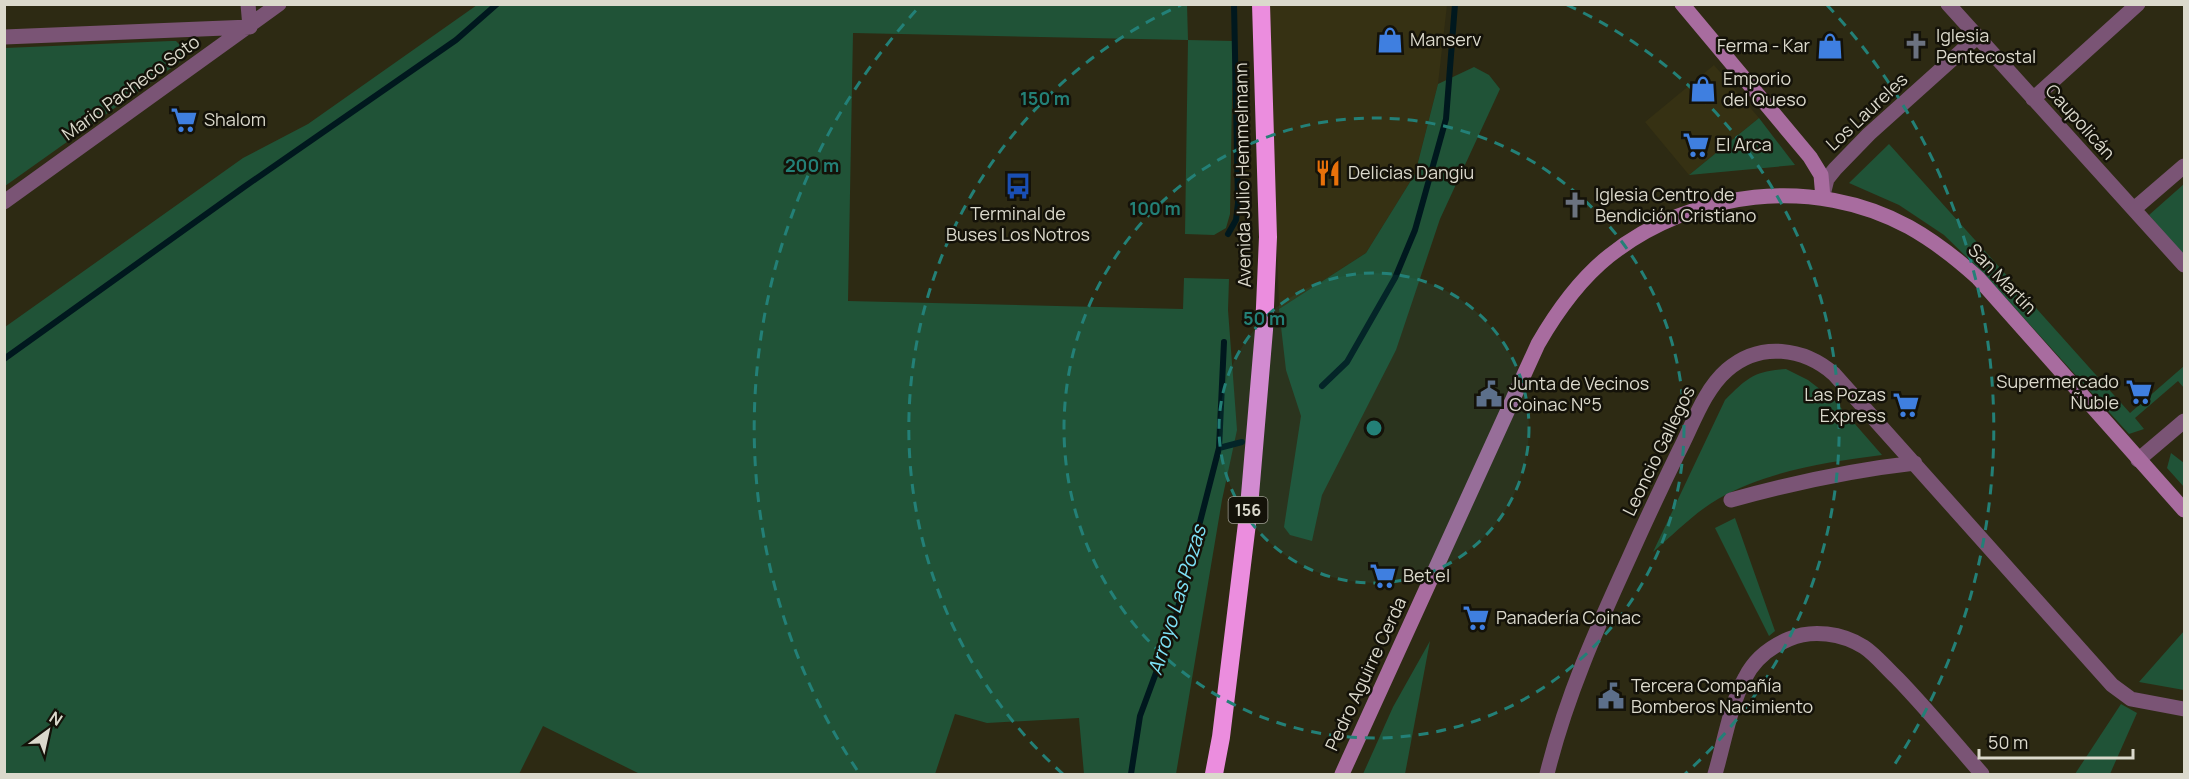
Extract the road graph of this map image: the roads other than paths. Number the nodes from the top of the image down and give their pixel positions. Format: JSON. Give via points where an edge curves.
{"nodes":[{"id":1,"x":248,"y":4,"type":"edge"},
{"id":2,"x":279,"y":4,"type":"edge"},
{"id":3,"x":1261,"y":4,"type":"edge"},
{"id":4,"x":1682,"y":4,"type":"edge"},
{"id":5,"x":1948,"y":4,"type":"edge"},
{"id":6,"x":2138,"y":4,"type":"edge"},
{"id":7,"x":250,"y":27,"type":"junction"},
{"id":8,"x":4,"y":37,"type":"edge"},
{"id":9,"x":1977,"y":37,"type":"junction"},
{"id":10,"x":2033,"y":99,"type":"junction"},
{"id":11,"x":2184,"y":166,"type":"edge"},
{"id":12,"x":1823,"y":198,"type":"junction"},
{"id":13,"x":4,"y":202,"type":"edge"},
{"id":14,"x":2134,"y":209,"type":"junction"},
{"id":15,"x":2184,"y":265,"type":"edge"},
{"id":16,"x":2184,"y":421,"type":"edge"},
{"id":17,"x":2138,"y":460,"type":"junction"},
{"id":18,"x":1916,"y":463,"type":"junction"},
{"id":19,"x":1731,"y":500,"type":"dead end"},
{"id":20,"x":2184,"y":510,"type":"edge"},
{"id":21,"x":2184,"y":709,"type":"edge"},
{"id":22,"x":1214,"y":774,"type":"edge"},
{"id":23,"x":1342,"y":774,"type":"edge"},
{"id":24,"x":1547,"y":774,"type":"edge"},
{"id":25,"x":1715,"y":774,"type":"edge"},
{"id":26,"x":1982,"y":774,"type":"edge"}],
"edges":[{"from":1,"to":7,"type":"street"},
{"from":2,"to":7,"type":"street","name":"Mario Pacheco Soto"},
{"from":3,"to":22,"type":"highway","name":"Avenida Julio Hemmelmann","number":"156","via":[[1268,237],[1264,330],[1249,507]]},
{"from":4,"to":12,"type":"street","via":[[1810,157],[1821,175]]},
{"from":5,"to":9,"type":"street","name":"Caupolicán"},
{"from":6,"to":10,"type":"street"},
{"from":7,"to":8,"type":"street"},
{"from":7,"to":13,"type":"street","name":"Mario Pacheco Soto"},
{"from":9,"to":10,"type":"street","name":"Caupolicán"},
{"from":9,"to":12,"type":"street","name":"Los Laureles","via":[[1835,169],[1827,179]]},
{"from":10,"to":14,"type":"street","name":"Caupolicán"},
{"from":11,"to":14,"type":"street"},
{"from":12,"to":17,"type":"street","name":"San Martín","via":[[1880,213],[1915,230],[1956,258]]},
{"from":12,"to":23,"type":"street","name":"Pedro Aguirre Cerda","via":[[1793,195],[1735,199],[1681,214],[1616,251],[1569,297],[1538,344]]},
{"from":14,"to":15,"type":"street","name":"Caupolicán"},
{"from":16,"to":17,"type":"street"},
{"from":17,"to":20,"type":"street","name":"San Martín"},
{"from":18,"to":19,"type":"street","via":[[1790,484]]},
{"from":18,"to":21,"type":"street","name":"Leoncio Gallegos","via":[[2112,685],[2131,699]]},
{"from":18,"to":24,"type":"street","name":"Leoncio Gallegos","via":[[1845,384],[1810,357],[1766,352],[1729,368],[1710,389],[1588,647]]},
{"from":25,"to":26,"type":"street","via":[[1738,692],[1753,664],[1786,640],[1808,634],[1836,635],[1874,654]]}]}
